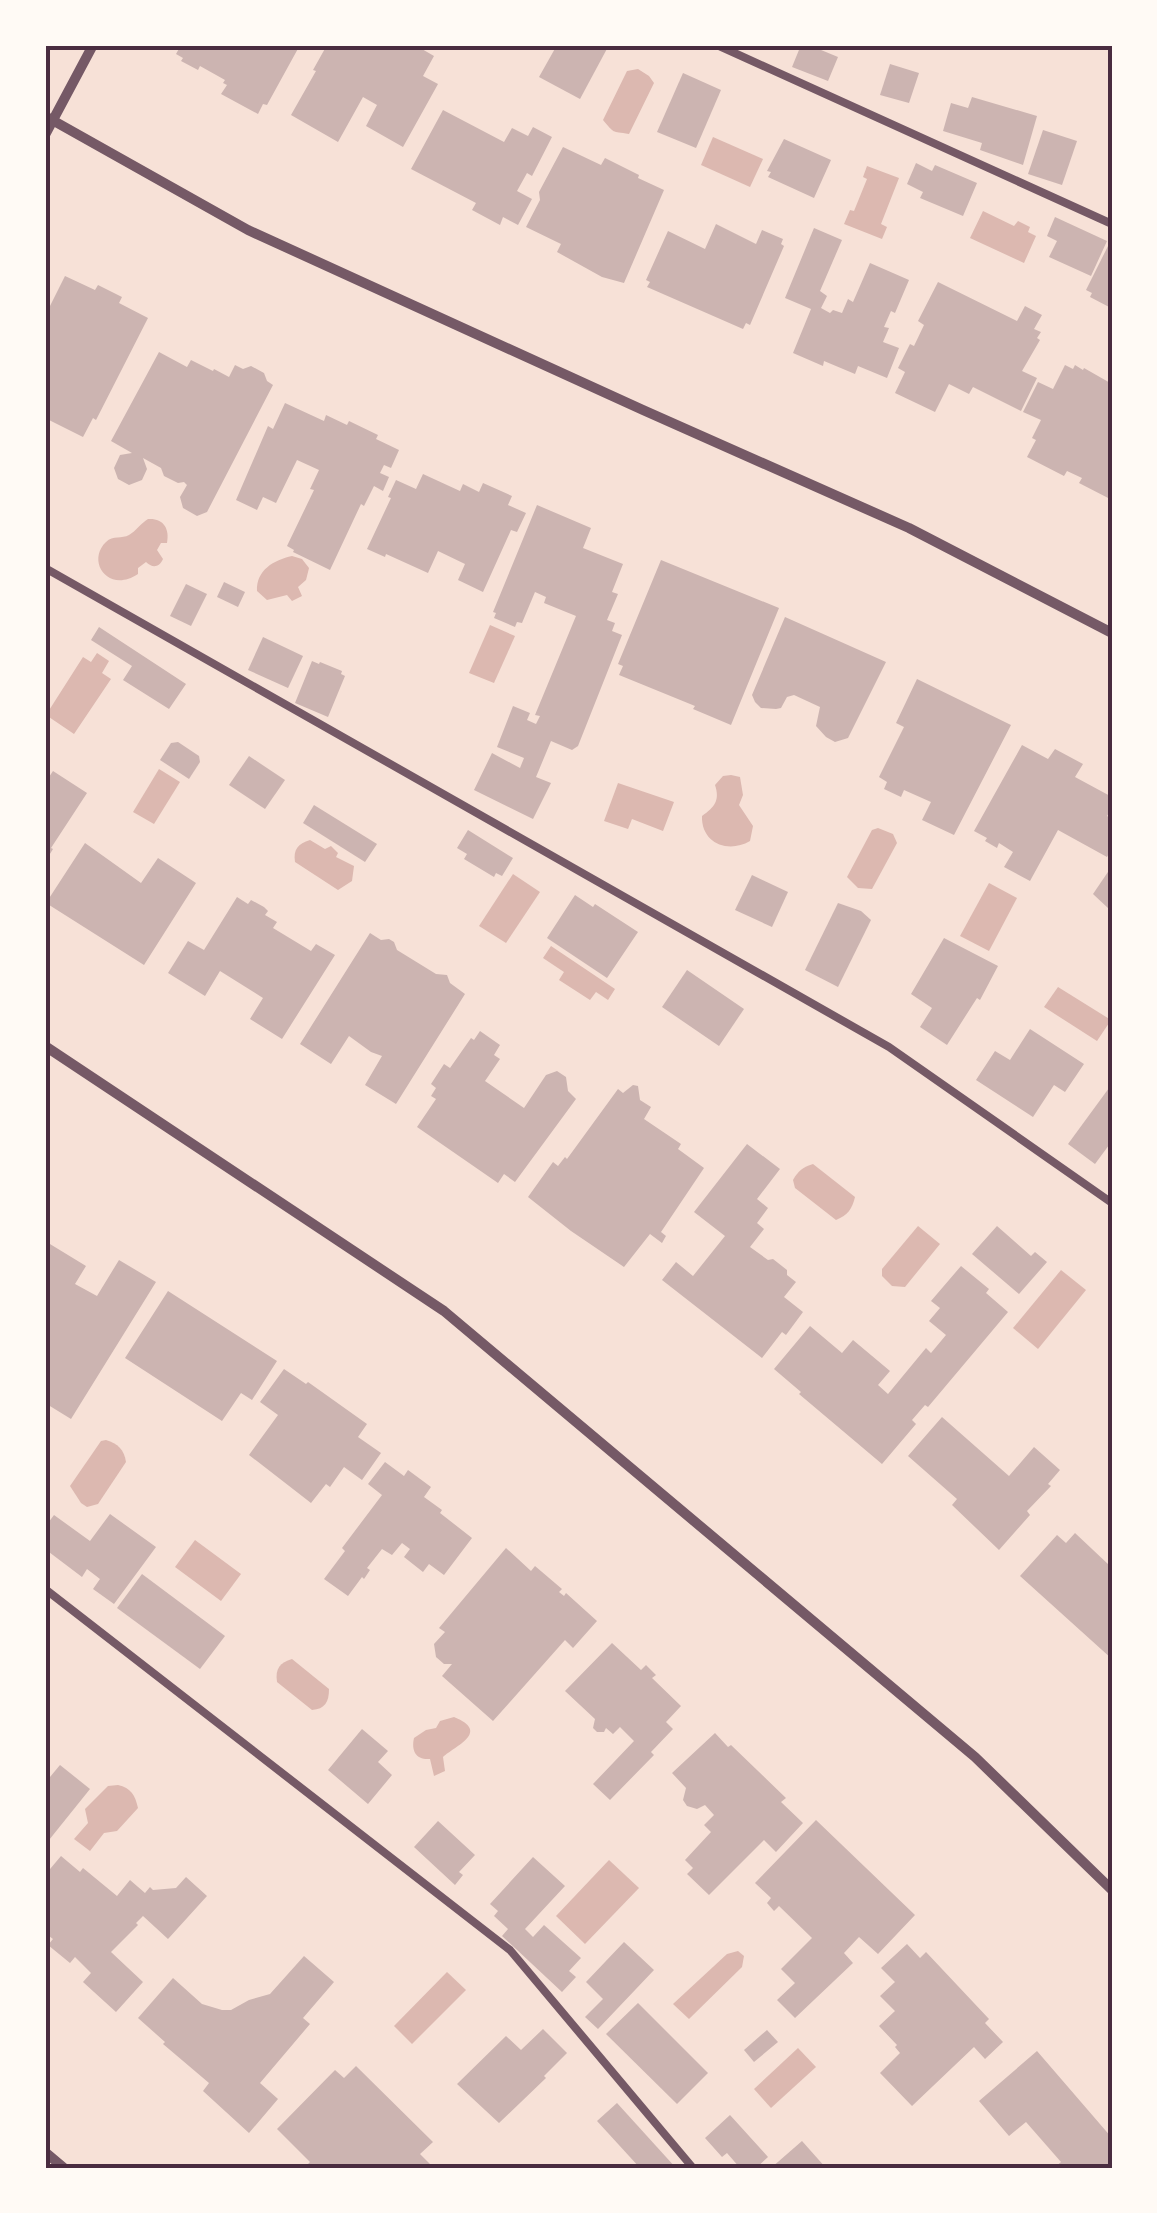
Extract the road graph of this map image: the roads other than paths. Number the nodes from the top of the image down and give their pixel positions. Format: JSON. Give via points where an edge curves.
{"nodes":[{"id":1,"x":93,"y":45,"type":"edge"},
{"id":2,"x":717,"y":45,"type":"edge"},
{"id":3,"x":49,"y":119,"type":"edge"},
{"id":4,"x":45,"y":135,"type":"edge"},
{"id":5,"x":1112,"y":224,"type":"edge"},
{"id":6,"x":45,"y":568,"type":"edge"},
{"id":7,"x":1112,"y":633,"type":"edge"},
{"id":8,"x":45,"y":1046,"type":"edge"},
{"id":9,"x":1112,"y":1203,"type":"edge"},
{"id":10,"x":45,"y":1589,"type":"edge"},
{"id":11,"x":1112,"y":1890,"type":"edge"},
{"id":12,"x":45,"y":2152,"type":"edge"},
{"id":13,"x":64,"y":2168,"type":"edge"},
{"id":14,"x":692,"y":2168,"type":"edge"}],
"edges":[{"from":1,"to":3,"type":"street"},
{"from":2,"to":5,"type":"lane"},
{"from":3,"to":4,"type":"street"},
{"from":3,"to":7,"type":"street","via":[[248,230],[909,528]]},
{"from":6,"to":9,"type":"lane","via":[[889,1047]]},
{"from":8,"to":11,"type":"street","via":[[444,1310],[976,1758]]},
{"from":10,"to":14,"type":"lane","via":[[510,1950]]},
{"from":12,"to":13,"type":"street"}]}
